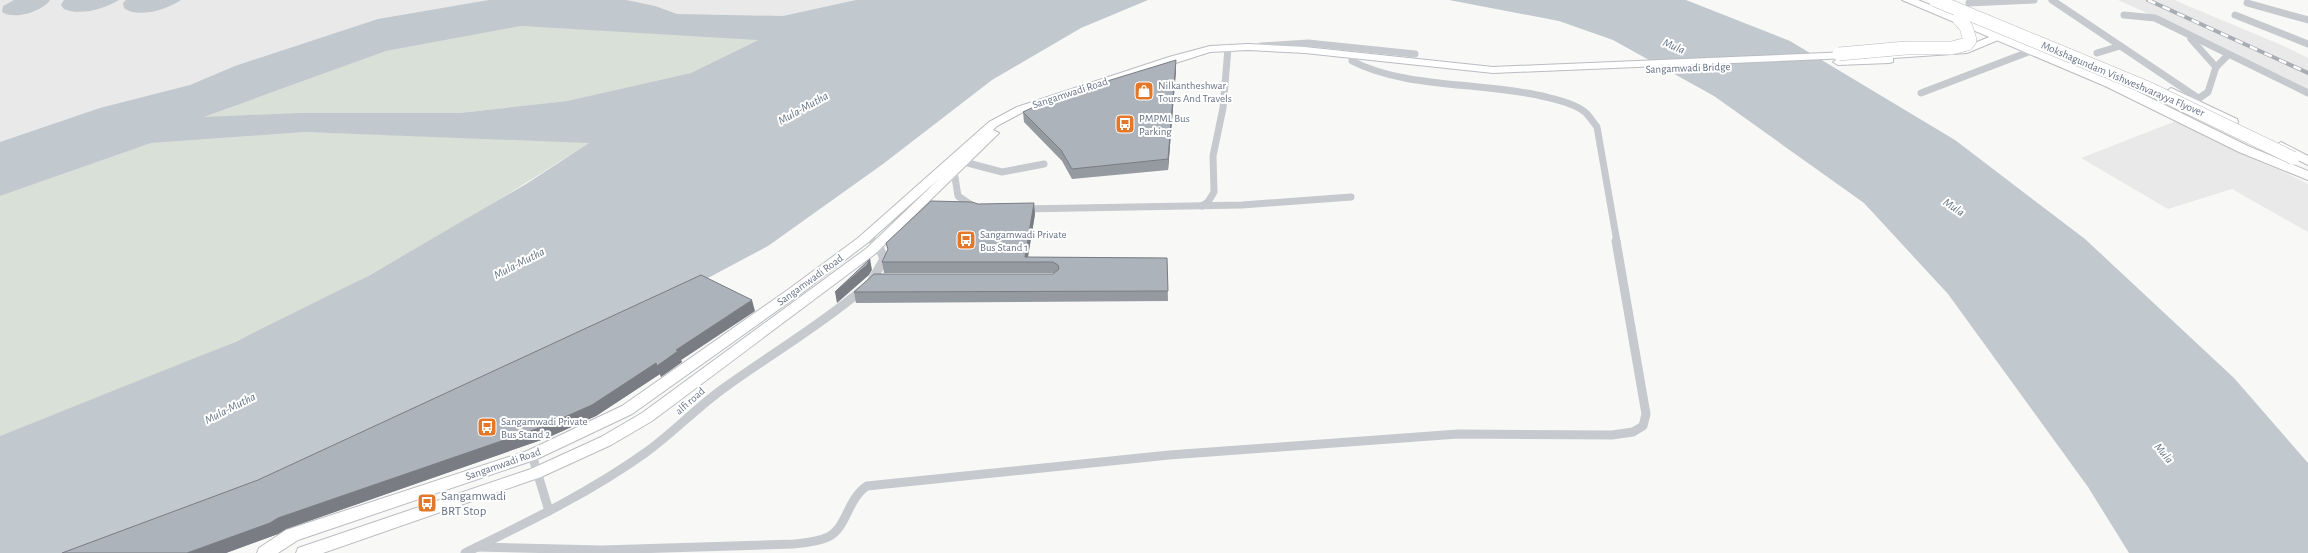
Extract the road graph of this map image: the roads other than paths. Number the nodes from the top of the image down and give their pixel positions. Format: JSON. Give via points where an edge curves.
{"nodes":[{"id":1,"x":1908,"y":0,"type":"edge"},
{"id":2,"x":1922,"y":0,"type":"edge"},
{"id":3,"x":1935,"y":0,"type":"edge"},
{"id":4,"x":2034,"y":0,"type":"edge"},
{"id":5,"x":2052,"y":0,"type":"edge"},
{"id":6,"x":1946,"y":1,"type":"edge"},
{"id":7,"x":1969,"y":3,"type":"dead end"},
{"id":8,"x":2247,"y":3,"type":"dead end"},
{"id":9,"x":2287,"y":9,"type":"dead end"},
{"id":10,"x":2124,"y":15,"type":"dead end"},
{"id":11,"x":2235,"y":15,"type":"dead end"},
{"id":12,"x":2308,"y":17,"type":"edge"},
{"id":13,"x":1959,"y":20,"type":"junction"},
{"id":14,"x":2308,"y":20,"type":"edge"},
{"id":15,"x":1972,"y":26,"type":"junction"},
{"id":16,"x":2012,"y":34,"type":"junction"},
{"id":17,"x":2188,"y":35,"type":"junction"},
{"id":18,"x":2308,"y":44,"type":"edge"},
{"id":19,"x":2120,"y":46,"type":"junction"},
{"id":20,"x":1974,"y":49,"type":"junction"},
{"id":21,"x":1228,"y":50,"type":"junction"},
{"id":22,"x":1250,"y":50,"type":"junction"},
{"id":23,"x":2031,"y":51,"type":"junction"},
{"id":24,"x":2097,"y":53,"type":"dead end"},
{"id":25,"x":1415,"y":54,"type":"dead end"},
{"id":26,"x":1839,"y":54,"type":"junction"},
{"id":27,"x":2228,"y":55,"type":"junction"},
{"id":28,"x":1353,"y":58,"type":"junction"},
{"id":29,"x":2216,"y":67,"type":"junction"},
{"id":30,"x":1523,"y":72,"type":"junction"},
{"id":31,"x":1921,"y":93,"type":"dead end"},
{"id":32,"x":2308,"y":94,"type":"edge"},
{"id":33,"x":2196,"y":100,"type":"junction"},
{"id":34,"x":2308,"y":161,"type":"edge"},
{"id":35,"x":1044,"y":164,"type":"dead end"},
{"id":36,"x":2308,"y":165,"type":"edge"},
{"id":37,"x":959,"y":166,"type":"junction"},
{"id":38,"x":2308,"y":176,"type":"edge"},
{"id":39,"x":1351,"y":197,"type":"dead end"},
{"id":40,"x":1202,"y":206,"type":"junction"},
{"id":41,"x":1011,"y":209,"type":"edge"},
{"id":42,"x":979,"y":210,"type":"edge"},
{"id":43,"x":872,"y":241,"type":"junction"},
{"id":44,"x":532,"y":455,"type":"junction"},
{"id":45,"x":536,"y":473,"type":"junction"},
{"id":46,"x":549,"y":511,"type":"junction"},
{"id":47,"x":477,"y":547,"type":"junction"},
{"id":48,"x":265,"y":553,"type":"edge"},
{"id":49,"x":304,"y":553,"type":"edge"},
{"id":50,"x":465,"y":553,"type":"edge"}],
"edges":[{"from":1,"to":13,"type":"highway","name":"Mokshagundam Vishweshvarayya Flyover"},
{"from":1,"to":15,"type":"highway"},
{"from":2,"to":16,"type":"highway","name":"Mokshagundam Vishweshvarayya Flyover"},
{"from":3,"to":36,"type":"highway","name":"Mokshagundam Vishweshvarayya Flyover","bridge":true,"via":[[2150,89]]},
{"from":4,"to":7,"type":"street"},
{"from":5,"to":19,"type":"street"},
{"from":6,"to":16,"type":"highway","via":[[1948,7],[1953,10]]},
{"from":8,"to":14,"type":"street"},
{"from":9,"to":12,"type":"street"},
{"from":10,"to":17,"type":"street","via":[[2155,18]]},
{"from":11,"to":18,"type":"street"},
{"from":13,"to":16,"type":"highway","name":"Mokshagundam Vishweshvarayya Flyover","via":[[1985,29]]},
{"from":13,"to":26,"type":"highway","bridge":true,"via":[[1969,35],[1966,44],[1960,47],[1906,48]]},
{"from":15,"to":16,"type":"highway"},
{"from":15,"to":20,"type":"highway","via":[[1982,40]]},
{"from":16,"to":20,"type":"main road","name":"Sangamwadi Bridge"},
{"from":16,"to":23,"type":"highway"},
{"from":16,"to":33,"type":"highway"},
{"from":16,"to":38,"type":"highway","name":"Mokshagundam Vishweshvarayya Flyover","via":[[2180,108]]},
{"from":17,"to":27,"type":"street"},
{"from":17,"to":29,"type":"street"},
{"from":19,"to":24,"type":"street"},
{"from":19,"to":33,"type":"street"},
{"from":20,"to":26,"type":"main road","name":"Sangamwadi Bridge","bridge":true,"via":[[1879,56]]},
{"from":20,"to":30,"type":"main road","name":"Sangamwadi Bridge","via":[[1948,58]]},
{"from":21,"to":22,"type":"main road","name":"Sangamwadi Road"},
{"from":21,"to":37,"type":"main road","name":"Sangamwadi Road","via":[[1156,69],[1020,116],[998,128]]},
{"from":21,"to":40,"type":"street","via":[[1223,108],[1214,151],[1214,192]]},
{"from":21,"to":43,"type":"main road","name":"Sangamwadi Road","via":[[1173,59],[1006,116],[970,142]]},
{"from":22,"to":25,"type":"street","via":[[1308,43]]},
{"from":22,"to":28,"type":"main road","name":"Sangamwadi Road"},
{"from":23,"to":31,"type":"street"},
{"from":23,"to":38,"type":"highway","via":[[2152,103],[2274,165]]},
{"from":26,"to":30,"type":"main road","name":"Sangamwadi Bridge"},
{"from":27,"to":29,"type":"street"},
{"from":27,"to":32,"type":"street"},
{"from":28,"to":30,"type":"main road","name":"Sangamwadi Bridge","via":[[1452,74]]},
{"from":28,"to":47,"type":"street","via":[[1369,70],[1410,78],[1528,92],[1560,100],[1585,112],[1597,127],[1646,414],[1643,426],[1633,432],[1612,435],[1458,434],[1169,454],[867,486],[859,490],[838,528],[828,537],[810,541],[752,546],[624,550],[546,551]]},
{"from":29,"to":33,"type":"street","via":[[2208,92]]},
{"from":33,"to":34,"type":"highway"},
{"from":35,"to":37,"type":"street","via":[[1002,172]]},
{"from":37,"to":42,"type":"street","via":[[958,196]]},
{"from":37,"to":43,"type":"main road","name":"Sangamwadi Road"},
{"from":39,"to":40,"type":"street","via":[[1242,206]]},
{"from":40,"to":41,"type":"street"},
{"from":43,"to":44,"type":"main road","name":"Sangamwadi Road","via":[[794,292],[627,410]]},
{"from":43,"to":45,"type":"main road","name":"Sangamwadi Road","via":[[647,417],[606,441]]},
{"from":43,"to":46,"type":"street","name":"alfi road","via":[[884,259],[878,279],[836,313],[720,391],[667,437],[598,484]]},
{"from":44,"to":45,"type":"street"},
{"from":44,"to":48,"type":"main road","name":"Sangamwadi Road","via":[[292,535]]},
{"from":45,"to":46,"type":"street"},
{"from":45,"to":49,"type":"main road","name":"Sangamwadi Road"},
{"from":46,"to":47,"type":"street","name":"alfi road"},
{"from":47,"to":50,"type":"street","name":"alfi road"}]}
